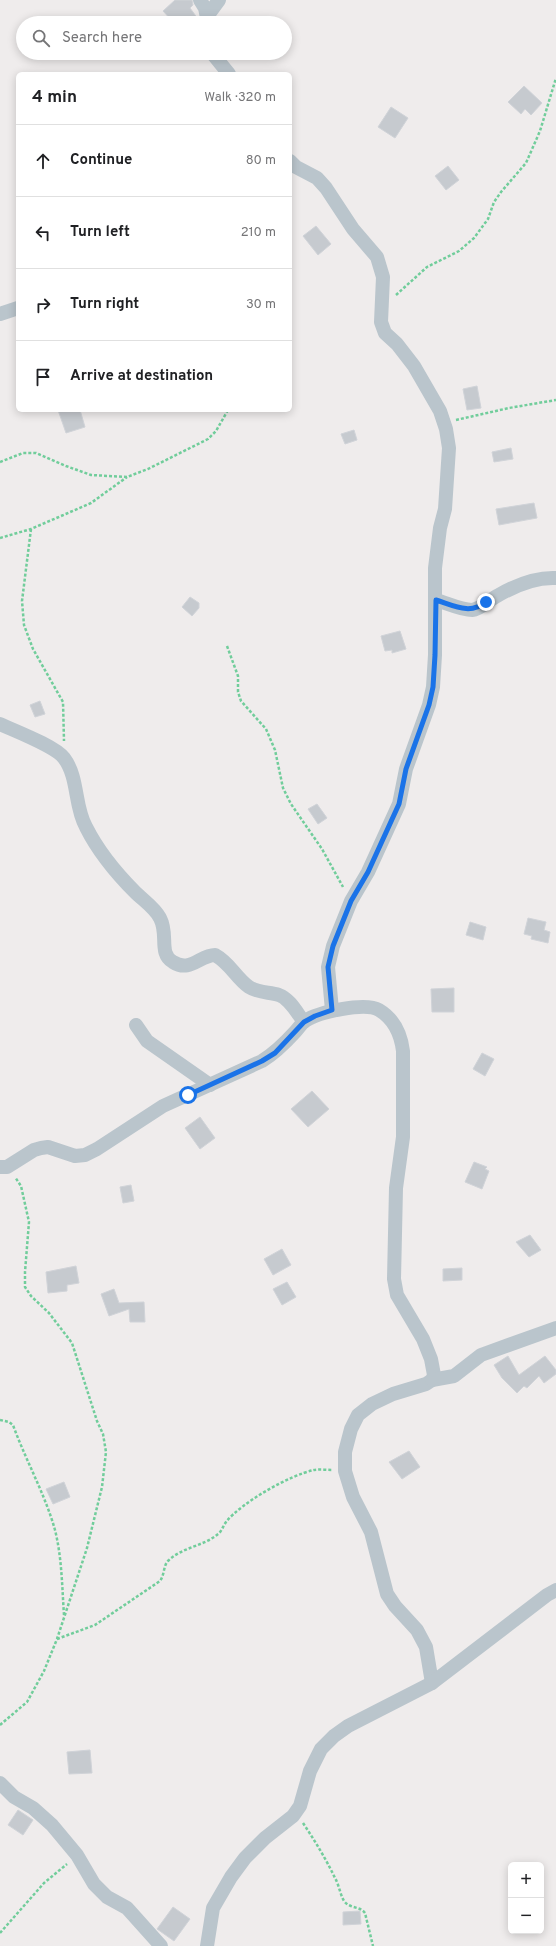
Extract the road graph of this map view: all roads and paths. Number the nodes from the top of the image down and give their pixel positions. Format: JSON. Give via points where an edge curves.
{"nodes":[{"id":1,"x":200,"y":0,"type":"edge"},
{"id":2,"x":219,"y":0,"type":"edge"},
{"id":3,"x":207,"y":16,"type":"edge"},
{"id":4,"x":210,"y":16,"type":"edge"},
{"id":5,"x":218,"y":60,"type":"edge"},
{"id":6,"x":227,"y":72,"type":"edge"},
{"id":7,"x":556,"y":78,"type":"edge"},
{"id":8,"x":292,"y":163,"type":"edge"},
{"id":9,"x":381,"y":305,"type":"junction"},
{"id":10,"x":16,"y":309,"type":"edge"},
{"id":11,"x":0,"y":314,"type":"edge"},
{"id":12,"x":556,"y":400,"type":"edge"},
{"id":13,"x":227,"y":412,"type":"edge"},
{"id":14,"x":444,"y":423,"type":"junction"},
{"id":15,"x":0,"y":462,"type":"edge"},
{"id":16,"x":127,"y":477,"type":"junction"},
{"id":17,"x":31,"y":529,"type":"junction"},
{"id":18,"x":0,"y":538,"type":"edge"},
{"id":19,"x":556,"y":578,"type":"edge"},
{"id":20,"x":436,"y":600,"type":"junction"},
{"id":21,"x":227,"y":646,"type":"dead end"},
{"id":22,"x":0,"y":724,"type":"edge"},
{"id":23,"x":63,"y":757,"type":"junction"},
{"id":24,"x":351,"y":901,"type":"junction"},
{"id":25,"x":332,"y":1010,"type":"junction"},
{"id":26,"x":304,"y":1022,"type":"junction"},
{"id":27,"x":136,"y":1025,"type":"dead end"},
{"id":28,"x":210,"y":1085,"type":"junction"},
{"id":29,"x":4,"y":1167,"type":"edge"},
{"id":30,"x":556,"y":1328,"type":"edge"},
{"id":31,"x":432,"y":1380,"type":"junction"},
{"id":32,"x":0,"y":1420,"type":"edge"},
{"id":33,"x":345,"y":1471,"type":"junction"},
{"id":34,"x":556,"y":1590,"type":"edge"},
{"id":35,"x":64,"y":1617,"type":"junction"},
{"id":36,"x":57,"y":1639,"type":"junction"},
{"id":37,"x":432,"y":1683,"type":"junction"},
{"id":38,"x":0,"y":1725,"type":"edge"},
{"id":39,"x":0,"y":1783,"type":"edge"},
{"id":40,"x":297,"y":1810,"type":"junction"},
{"id":41,"x":77,"y":1856,"type":"junction"},
{"id":42,"x":0,"y":1933,"type":"edge"},
{"id":43,"x":161,"y":1946,"type":"edge"},
{"id":44,"x":207,"y":1946,"type":"edge"},
{"id":45,"x":373,"y":1946,"type":"edge"}],
"edges":[{"from":1,"to":3,"type":"street"},
{"from":2,"to":4,"type":"street"},
{"from":5,"to":6,"type":"street"},
{"from":7,"to":9,"type":"path","via":[[540,131],[526,163],[494,202],[488,219],[474,238],[459,251],[427,267],[403,290]]},
{"from":8,"to":9,"type":"street","via":[[317,178],[353,229],[377,257],[383,277]]},
{"from":9,"to":14,"type":"street","via":[[381,322],[385,333],[414,366],[440,411]]},
{"from":10,"to":11,"type":"street"},
{"from":12,"to":14,"type":"path"},
{"from":13,"to":16,"type":"path","via":[[208,439]]},
{"from":14,"to":20,"type":"street","via":[[449,448],[445,509],[435,568]]},
{"from":15,"to":16,"type":"path","via":[[23,453],[36,453],[91,475]]},
{"from":16,"to":17,"type":"path","via":[[91,503]]},
{"from":17,"to":18,"type":"path"},
{"from":17,"to":23,"type":"path","via":[[22,601],[24,625],[32,649],[63,702]]},
{"from":19,"to":20,"type":"street","via":[[517,586],[472,610]]},
{"from":20,"to":24,"type":"street","via":[[434,681],[429,705],[406,769],[399,804],[368,872]]},
{"from":21,"to":24,"type":"path","via":[[238,676],[241,701],[266,729],[275,750],[283,788]]},
{"from":22,"to":23,"type":"street"},
{"from":23,"to":26,"type":"street","via":[[70,768],[85,826],[113,867],[159,916],[165,932],[165,955],[168,959],[187,966],[215,955],[227,963],[249,987],[281,996],[290,1002]]},
{"from":24,"to":25,"type":"street","via":[[333,946],[328,967]]},
{"from":25,"to":26,"type":"street"},
{"from":25,"to":31,"type":"street","via":[[378,1010],[392,1022],[401,1038],[403,1137],[396,1188],[394,1279],[397,1295],[424,1339],[434,1370]]},
{"from":26,"to":28,"type":"street","via":[[275,1053]]},
{"from":27,"to":28,"type":"street","via":[[147,1041]]},
{"from":28,"to":29,"type":"street","via":[[163,1106],[85,1155],[75,1156],[48,1147],[41,1148]]},
{"from":29,"to":35,"type":"path","via":[[21,1186],[29,1222],[25,1287],[72,1343],[103,1434],[106,1452],[102,1487],[87,1548]]},
{"from":30,"to":31,"type":"street","via":[[481,1355],[454,1376]]},
{"from":31,"to":33,"type":"street","via":[[386,1397],[358,1415],[345,1452]]},
{"from":32,"to":35,"type":"path","via":[[13,1426],[47,1504],[60,1558]]},
{"from":33,"to":36,"type":"path","via":[[316,1470],[297,1475],[266,1491],[226,1522],[217,1535],[169,1559],[160,1581],[95,1625]]},
{"from":33,"to":37,"type":"street","via":[[353,1497],[371,1532],[387,1594],[417,1630],[426,1647]]},
{"from":34,"to":37,"type":"street"},
{"from":35,"to":36,"type":"path"},
{"from":36,"to":38,"type":"path","via":[[44,1671],[27,1702]]},
{"from":37,"to":40,"type":"street","via":[[348,1726],[334,1736],[322,1749],[310,1771]]},
{"from":39,"to":41,"type":"street","via":[[14,1797],[52,1825]]},
{"from":40,"to":44,"type":"street","via":[[284,1825],[265,1838],[245,1858],[231,1877],[213,1908]]},
{"from":40,"to":45,"type":"path","via":[[336,1880],[344,1901],[351,1907],[364,1910]]},
{"from":41,"to":42,"type":"path","via":[[44,1883]]},
{"from":41,"to":43,"type":"street","via":[[94,1884],[107,1897],[127,1908]]}]}
